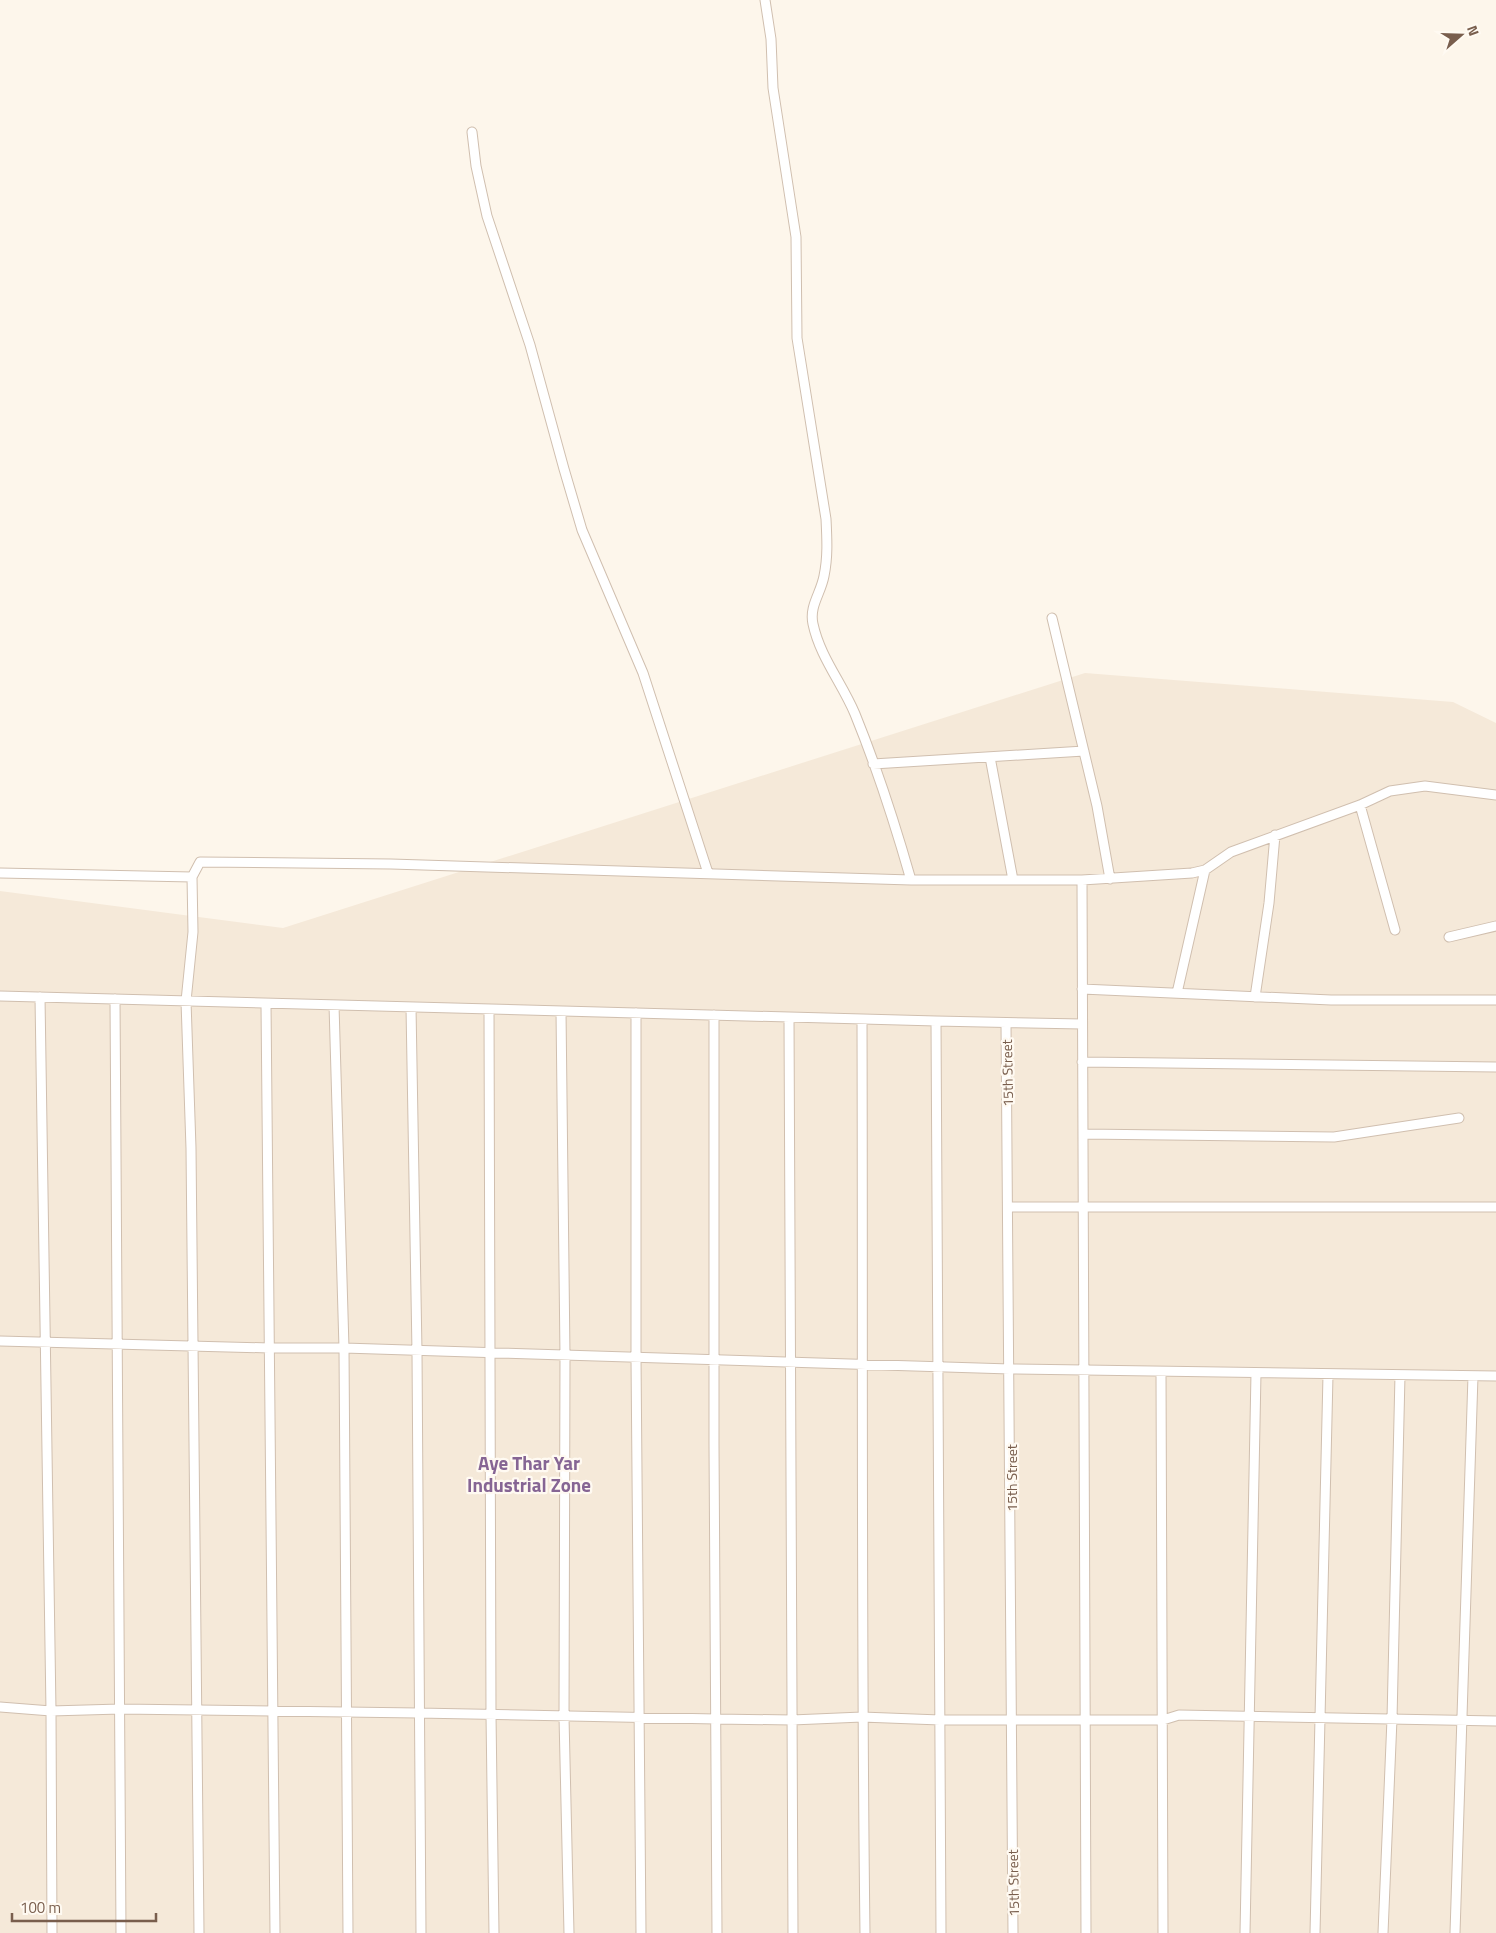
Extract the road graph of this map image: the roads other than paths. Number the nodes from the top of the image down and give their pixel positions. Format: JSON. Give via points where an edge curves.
{"nodes":[{"id":1,"x":765,"y":0,"type":"edge"},
{"id":2,"x":472,"y":132,"type":"dead end"},
{"id":3,"x":1052,"y":618,"type":"dead end"},
{"id":4,"x":1084,"y":752,"type":"junction"},
{"id":5,"x":990,"y":756,"type":"junction"},
{"id":6,"x":873,"y":764,"type":"junction"},
{"id":7,"x":1496,"y":795,"type":"edge"},
{"id":8,"x":1360,"y":805,"type":"junction"},
{"id":9,"x":1275,"y":835,"type":"junction"},
{"id":10,"x":1205,"y":870,"type":"junction"},
{"id":11,"x":0,"y":873,"type":"edge"},
{"id":12,"x":708,"y":873,"type":"junction"},
{"id":13,"x":192,"y":877,"type":"junction"},
{"id":14,"x":1110,"y":879,"type":"junction"},
{"id":15,"x":912,"y":880,"type":"junction"},
{"id":16,"x":1013,"y":880,"type":"junction"},
{"id":17,"x":1082,"y":880,"type":"junction"},
{"id":18,"x":1496,"y":926,"type":"edge"},
{"id":19,"x":1395,"y":930,"type":"dead end"},
{"id":20,"x":1449,"y":936,"type":"dead end"},
{"id":21,"x":1082,"y":989,"type":"junction"},
{"id":22,"x":1177,"y":994,"type":"junction"},
{"id":23,"x":0,"y":996,"type":"edge"},
{"id":24,"x":40,"y":997,"type":"junction"},
{"id":25,"x":1255,"y":997,"type":"junction"},
{"id":26,"x":115,"y":1000,"type":"junction"},
{"id":27,"x":1496,"y":1000,"type":"edge"},
{"id":28,"x":186,"y":1001,"type":"junction"},
{"id":29,"x":266,"y":1004,"type":"junction"},
{"id":30,"x":334,"y":1005,"type":"junction"},
{"id":31,"x":411,"y":1007,"type":"junction"},
{"id":32,"x":490,"y":1010,"type":"junction"},
{"id":33,"x":562,"y":1011,"type":"junction"},
{"id":34,"x":636,"y":1014,"type":"junction"},
{"id":35,"x":714,"y":1016,"type":"junction"},
{"id":36,"x":789,"y":1018,"type":"junction"},
{"id":37,"x":862,"y":1020,"type":"junction"},
{"id":38,"x":936,"y":1022,"type":"junction"},
{"id":39,"x":1006,"y":1023,"type":"junction"},
{"id":40,"x":1082,"y":1024,"type":"junction"},
{"id":41,"x":1082,"y":1062,"type":"junction"},
{"id":42,"x":1496,"y":1067,"type":"edge"},
{"id":43,"x":1459,"y":1118,"type":"dead end"},
{"id":44,"x":1083,"y":1134,"type":"junction"},
{"id":45,"x":1009,"y":1207,"type":"junction"},
{"id":46,"x":1496,"y":1207,"type":"edge"},
{"id":47,"x":1083,"y":1208,"type":"junction"},
{"id":48,"x":0,"y":1341,"type":"edge"},
{"id":49,"x":45,"y":1343,"type":"junction"},
{"id":50,"x":116,"y":1345,"type":"junction"},
{"id":51,"x":193,"y":1346,"type":"junction"},
{"id":52,"x":269,"y":1348,"type":"junction"},
{"id":53,"x":344,"y":1348,"type":"junction"},
{"id":54,"x":417,"y":1352,"type":"junction"},
{"id":55,"x":490,"y":1354,"type":"junction"},
{"id":56,"x":565,"y":1356,"type":"junction"},
{"id":57,"x":636,"y":1358,"type":"junction"},
{"id":58,"x":714,"y":1360,"type":"junction"},
{"id":59,"x":790,"y":1363,"type":"junction"},
{"id":60,"x":864,"y":1364,"type":"junction"},
{"id":61,"x":938,"y":1367,"type":"junction"},
{"id":62,"x":1010,"y":1369,"type":"junction"},
{"id":63,"x":1084,"y":1371,"type":"junction"},
{"id":64,"x":1161,"y":1372,"type":"junction"},
{"id":65,"x":1256,"y":1373,"type":"junction"},
{"id":66,"x":1328,"y":1375,"type":"junction"},
{"id":67,"x":1400,"y":1375,"type":"junction"},
{"id":68,"x":1473,"y":1376,"type":"junction"},
{"id":69,"x":1496,"y":1376,"type":"edge"},
{"id":70,"x":0,"y":1707,"type":"edge"},
{"id":71,"x":120,"y":1709,"type":"junction"},
{"id":72,"x":51,"y":1711,"type":"junction"},
{"id":73,"x":198,"y":1711,"type":"junction"},
{"id":74,"x":273,"y":1712,"type":"junction"},
{"id":75,"x":346,"y":1713,"type":"junction"},
{"id":76,"x":418,"y":1713,"type":"junction"},
{"id":77,"x":491,"y":1715,"type":"junction"},
{"id":78,"x":1250,"y":1716,"type":"junction"},
{"id":79,"x":564,"y":1717,"type":"junction"},
{"id":80,"x":862,"y":1717,"type":"junction"},
{"id":81,"x":1321,"y":1717,"type":"junction"},
{"id":82,"x":638,"y":1718,"type":"junction"},
{"id":83,"x":716,"y":1719,"type":"junction"},
{"id":84,"x":1392,"y":1719,"type":"junction"},
{"id":85,"x":792,"y":1720,"type":"junction"},
{"id":86,"x":940,"y":1720,"type":"junction"},
{"id":87,"x":1011,"y":1720,"type":"junction"},
{"id":88,"x":1163,"y":1720,"type":"junction"},
{"id":89,"x":1462,"y":1720,"type":"junction"},
{"id":90,"x":1496,"y":1720,"type":"edge"},
{"id":91,"x":1084,"y":1721,"type":"junction"},
{"id":92,"x":52,"y":1933,"type":"edge"},
{"id":93,"x":121,"y":1933,"type":"edge"},
{"id":94,"x":199,"y":1933,"type":"edge"},
{"id":95,"x":275,"y":1933,"type":"edge"},
{"id":96,"x":348,"y":1933,"type":"edge"},
{"id":97,"x":421,"y":1933,"type":"edge"},
{"id":98,"x":494,"y":1933,"type":"edge"},
{"id":99,"x":569,"y":1933,"type":"edge"},
{"id":100,"x":641,"y":1933,"type":"edge"},
{"id":101,"x":717,"y":1933,"type":"edge"},
{"id":102,"x":793,"y":1933,"type":"edge"},
{"id":103,"x":866,"y":1933,"type":"edge"},
{"id":104,"x":941,"y":1933,"type":"edge"},
{"id":105,"x":1013,"y":1933,"type":"edge"},
{"id":106,"x":1086,"y":1933,"type":"edge"},
{"id":107,"x":1162,"y":1933,"type":"edge"},
{"id":108,"x":1245,"y":1933,"type":"edge"},
{"id":109,"x":1315,"y":1933,"type":"edge"},
{"id":110,"x":1383,"y":1933,"type":"edge"},
{"id":111,"x":1455,"y":1933,"type":"edge"}],
"edges":[{"from":1,"to":6,"type":"street","via":[[771,39],[772,88],[796,237],[797,338],[826,519],[828,546],[824,578],[814,602],[812,622],[821,650],[854,712]]},
{"from":2,"to":12,"type":"street","via":[[487,216],[530,345],[580,521],[643,673]]},
{"from":3,"to":4,"type":"street"},
{"from":4,"to":5,"type":"street"},
{"from":4,"to":14,"type":"street"},
{"from":5,"to":6,"type":"street"},
{"from":5,"to":16,"type":"street"},
{"from":6,"to":15,"type":"street"},
{"from":7,"to":8,"type":"street","via":[[1425,786],[1390,791]]},
{"from":8,"to":9,"type":"street"},
{"from":8,"to":19,"type":"street"},
{"from":9,"to":10,"type":"street","via":[[1231,852]]},
{"from":9,"to":25,"type":"street"},
{"from":10,"to":14,"type":"street","via":[[1181,875]]},
{"from":10,"to":22,"type":"street"},
{"from":11,"to":13,"type":"street"},
{"from":12,"to":13,"type":"street","via":[[200,862]]},
{"from":12,"to":15,"type":"street"},
{"from":13,"to":28,"type":"street","via":[[193,932]]},
{"from":14,"to":17,"type":"street"},
{"from":15,"to":16,"type":"street"},
{"from":16,"to":17,"type":"street"},
{"from":17,"to":21,"type":"street"},
{"from":18,"to":20,"type":"street"},
{"from":21,"to":22,"type":"street"},
{"from":21,"to":40,"type":"street"},
{"from":22,"to":25,"type":"street"},
{"from":23,"to":24,"type":"street"},
{"from":24,"to":26,"type":"street"},
{"from":24,"to":49,"type":"street"},
{"from":25,"to":27,"type":"street"},
{"from":26,"to":28,"type":"street"},
{"from":26,"to":50,"type":"street"},
{"from":28,"to":29,"type":"street"},
{"from":28,"to":51,"type":"street"},
{"from":29,"to":30,"type":"street"},
{"from":29,"to":52,"type":"street"},
{"from":30,"to":31,"type":"street"},
{"from":30,"to":53,"type":"street"},
{"from":31,"to":32,"type":"street"},
{"from":31,"to":54,"type":"street"},
{"from":32,"to":33,"type":"street"},
{"from":32,"to":55,"type":"street"},
{"from":33,"to":34,"type":"street"},
{"from":33,"to":56,"type":"street"},
{"from":34,"to":35,"type":"street"},
{"from":34,"to":57,"type":"street"},
{"from":35,"to":36,"type":"street"},
{"from":35,"to":58,"type":"street"},
{"from":36,"to":37,"type":"street"},
{"from":36,"to":59,"type":"street"},
{"from":37,"to":38,"type":"street"},
{"from":37,"to":60,"type":"street"},
{"from":38,"to":39,"type":"street"},
{"from":38,"to":61,"type":"street"},
{"from":39,"to":40,"type":"street"},
{"from":39,"to":45,"type":"street","name":"15th Street"},
{"from":40,"to":41,"type":"street"},
{"from":41,"to":42,"type":"street"},
{"from":41,"to":44,"type":"street"},
{"from":43,"to":44,"type":"street","via":[[1334,1137]]},
{"from":44,"to":47,"type":"street"},
{"from":45,"to":47,"type":"street"},
{"from":45,"to":62,"type":"street","name":"15th Street"},
{"from":46,"to":47,"type":"street"},
{"from":47,"to":63,"type":"street"},
{"from":48,"to":49,"type":"street"},
{"from":49,"to":50,"type":"street"},
{"from":49,"to":72,"type":"street"},
{"from":50,"to":51,"type":"street"},
{"from":50,"to":71,"type":"street"},
{"from":51,"to":52,"type":"street"},
{"from":51,"to":73,"type":"street"},
{"from":52,"to":53,"type":"street"},
{"from":52,"to":74,"type":"street"},
{"from":53,"to":54,"type":"street"},
{"from":53,"to":75,"type":"street"},
{"from":54,"to":55,"type":"street"},
{"from":54,"to":76,"type":"street"},
{"from":55,"to":56,"type":"street"},
{"from":55,"to":77,"type":"street"},
{"from":56,"to":57,"type":"street"},
{"from":56,"to":79,"type":"street"},
{"from":57,"to":58,"type":"street"},
{"from":57,"to":82,"type":"street"},
{"from":58,"to":59,"type":"street"},
{"from":58,"to":83,"type":"street"},
{"from":59,"to":60,"type":"street"},
{"from":59,"to":85,"type":"street"},
{"from":60,"to":61,"type":"street"},
{"from":60,"to":80,"type":"street"},
{"from":61,"to":62,"type":"street"},
{"from":61,"to":86,"type":"street"},
{"from":62,"to":63,"type":"street"},
{"from":62,"to":87,"type":"street","name":"15th Street"},
{"from":63,"to":64,"type":"street"},
{"from":63,"to":91,"type":"street"},
{"from":64,"to":65,"type":"street"},
{"from":64,"to":88,"type":"street"},
{"from":65,"to":66,"type":"street"},
{"from":65,"to":78,"type":"street"},
{"from":66,"to":67,"type":"street"},
{"from":66,"to":81,"type":"street"},
{"from":67,"to":68,"type":"street"},
{"from":67,"to":84,"type":"street"},
{"from":68,"to":69,"type":"street"},
{"from":68,"to":89,"type":"street"},
{"from":70,"to":72,"type":"street"},
{"from":71,"to":72,"type":"street"},
{"from":71,"to":73,"type":"street"},
{"from":71,"to":93,"type":"street"},
{"from":72,"to":92,"type":"street"},
{"from":73,"to":74,"type":"street"},
{"from":73,"to":94,"type":"street"},
{"from":74,"to":75,"type":"street"},
{"from":74,"to":95,"type":"street"},
{"from":75,"to":76,"type":"street"},
{"from":75,"to":96,"type":"street"},
{"from":76,"to":77,"type":"street"},
{"from":76,"to":97,"type":"street"},
{"from":77,"to":79,"type":"street"},
{"from":77,"to":98,"type":"street"},
{"from":78,"to":81,"type":"street"},
{"from":78,"to":88,"type":"street","via":[[1179,1715]]},
{"from":78,"to":108,"type":"street"},
{"from":79,"to":82,"type":"street"},
{"from":79,"to":99,"type":"street"},
{"from":80,"to":85,"type":"street"},
{"from":80,"to":86,"type":"street"},
{"from":80,"to":103,"type":"street"},
{"from":81,"to":84,"type":"street"},
{"from":81,"to":109,"type":"street"},
{"from":82,"to":83,"type":"street"},
{"from":82,"to":100,"type":"street"},
{"from":83,"to":85,"type":"street"},
{"from":83,"to":101,"type":"street"},
{"from":84,"to":89,"type":"street"},
{"from":84,"to":110,"type":"street"},
{"from":85,"to":102,"type":"street"},
{"from":86,"to":87,"type":"street"},
{"from":86,"to":104,"type":"street"},
{"from":87,"to":91,"type":"street"},
{"from":87,"to":105,"type":"street","name":"15th Street"},
{"from":88,"to":91,"type":"street"},
{"from":88,"to":107,"type":"street"},
{"from":89,"to":90,"type":"street"},
{"from":89,"to":111,"type":"street"},
{"from":91,"to":106,"type":"street"}]}
